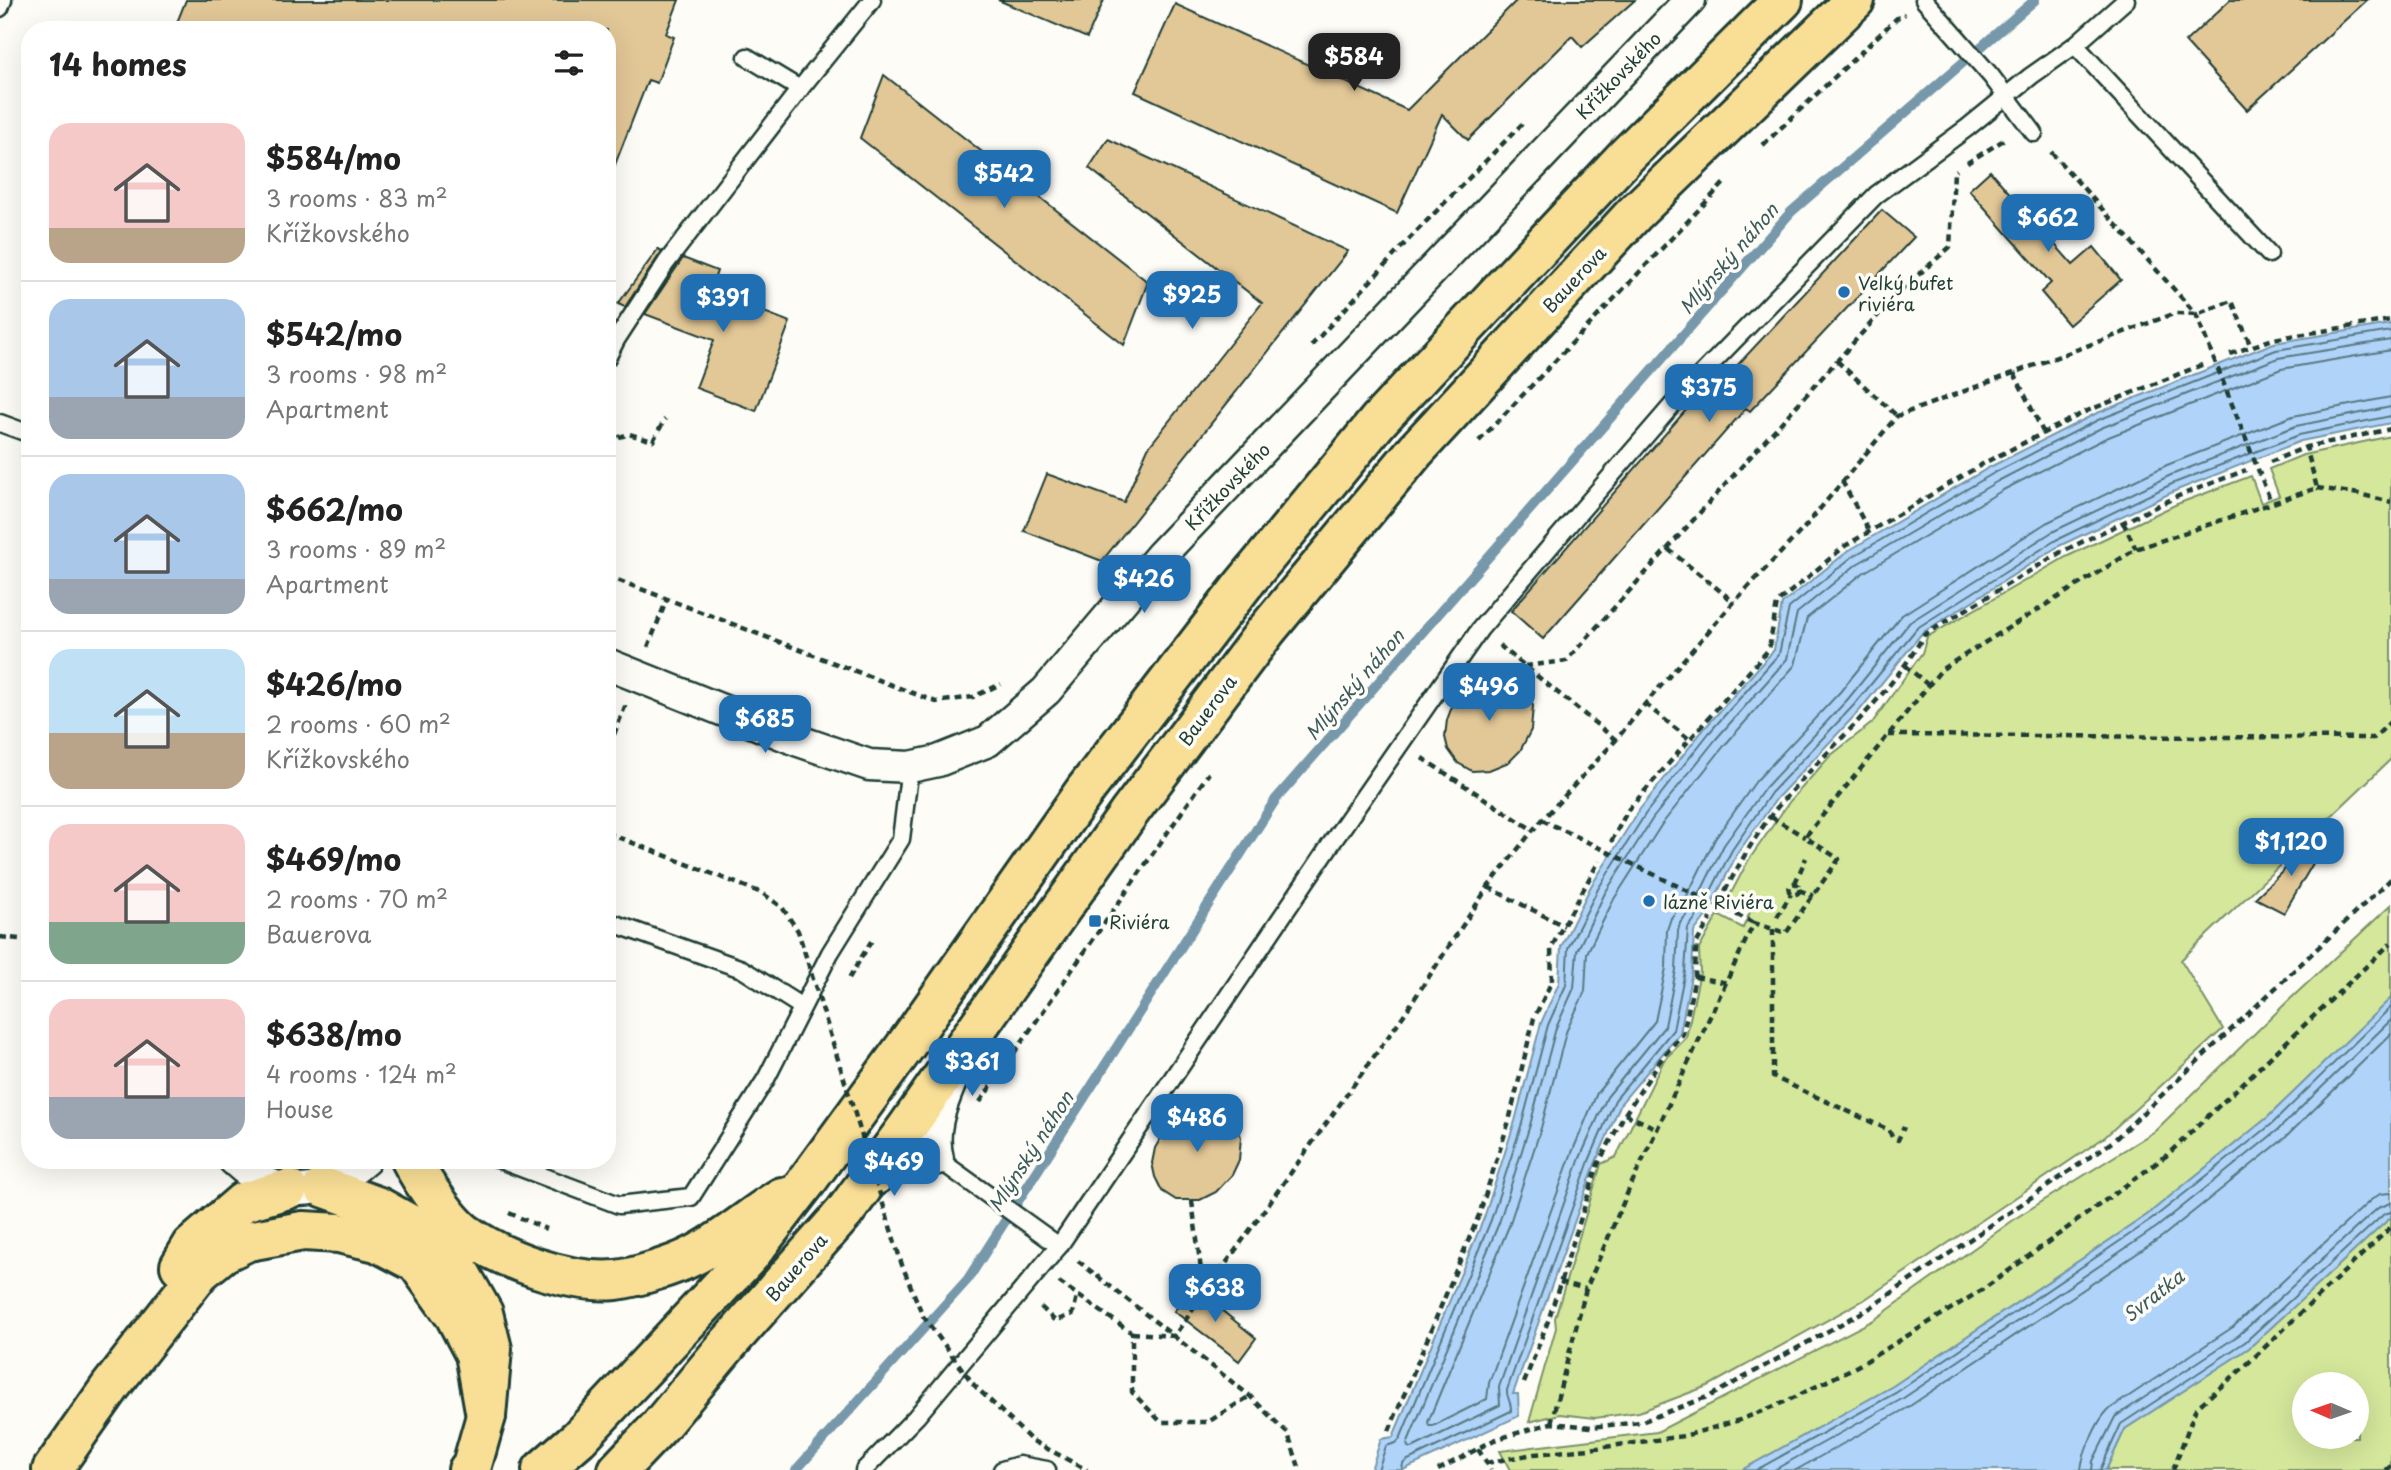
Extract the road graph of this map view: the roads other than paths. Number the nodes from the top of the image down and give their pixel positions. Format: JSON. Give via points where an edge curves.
{"nodes":[{"id":1,"x":3,"y":0,"type":"edge"},
{"id":2,"x":872,"y":0,"type":"edge"},
{"id":3,"x":1690,"y":0,"type":"edge"},
{"id":4,"x":1783,"y":0,"type":"edge"},
{"id":5,"x":1855,"y":0,"type":"edge"},
{"id":6,"x":2126,"y":0,"type":"edge"},
{"id":7,"x":1926,"y":2,"type":"edge"},
{"id":8,"x":0,"y":8,"type":"edge"},
{"id":9,"x":2075,"y":46,"type":"junction"},
{"id":10,"x":747,"y":57,"type":"dead end"},
{"id":11,"x":800,"y":89,"type":"junction"},
{"id":12,"x":2006,"y":97,"type":"junction"},
{"id":13,"x":2030,"y":129,"type":"road end"},
{"id":14,"x":2269,"y":254,"type":"dead end"},
{"id":15,"x":616,"y":340,"type":"edge"},
{"id":16,"x":0,"y":423,"type":"edge"},
{"id":17,"x":21,"y":431,"type":"edge"},
{"id":18,"x":616,"y":668,"type":"edge"},
{"id":19,"x":909,"y":767,"type":"junction"},
{"id":20,"x":616,"y":924,"type":"edge"},
{"id":21,"x":802,"y":1007,"type":"junction"},
{"id":22,"x":970,"y":1036,"type":"junction"},
{"id":23,"x":938,"y":1159,"type":"junction"},
{"id":24,"x":245,"y":1169,"type":"edge"},
{"id":25,"x":355,"y":1169,"type":"edge"},
{"id":26,"x":416,"y":1169,"type":"edge"},
{"id":27,"x":524,"y":1169,"type":"edge"},
{"id":28,"x":807,"y":1181,"type":"junction"},
{"id":29,"x":306,"y":1188,"type":"junction"},
{"id":30,"x":844,"y":1213,"type":"junction"},
{"id":31,"x":1059,"y":1246,"type":"junction"},
{"id":32,"x":111,"y":1386,"type":"junction"},
{"id":33,"x":486,"y":1416,"type":"junction"},
{"id":34,"x":52,"y":1470,"type":"edge"},
{"id":35,"x":468,"y":1470,"type":"edge"},
{"id":36,"x":542,"y":1470,"type":"edge"},
{"id":37,"x":618,"y":1470,"type":"edge"},
{"id":38,"x":864,"y":1470,"type":"edge"},
{"id":39,"x":1002,"y":1470,"type":"edge"},
{"id":40,"x":1047,"y":1470,"type":"edge"}],
"edges":[{"from":1,"to":8,"type":"lane"},
{"from":2,"to":11,"type":"lane"},
{"from":3,"to":19,"type":"street","name":"Křížkovského","via":[[1161,555],[1046,691],[988,741]]},
{"from":4,"to":28,"type":"highway","via":[[1626,156],[1379,420],[1243,585],[1086,789]]},
{"from":5,"to":22,"type":"highway","name":"Bauerova","via":[[1634,214],[1416,450],[1266,631]]},
{"from":6,"to":9,"type":"lane"},
{"from":7,"to":12,"type":"lane"},
{"from":9,"to":12,"type":"lane"},
{"from":9,"to":14,"type":"lane"},
{"from":10,"to":11,"type":"lane"},
{"from":11,"to":15,"type":"lane","via":[[666,263]]},
{"from":12,"to":13,"type":"lane"},
{"from":12,"to":31,"type":"lane","via":[[1876,195],[1681,395],[1480,629]]},
{"from":16,"to":17,"type":"lane"},
{"from":18,"to":19,"type":"street","name":"Křížkovského","via":[[857,761]]},
{"from":19,"to":21,"type":"lane","via":[[901,839]]},
{"from":20,"to":21,"type":"lane","via":[[742,969]]},
{"from":21,"to":27,"type":"lane","via":[[766,1079],[691,1196],[619,1205]]},
{"from":22,"to":23,"type":"street","via":[[937,1116],[934,1144]]},
{"from":22,"to":30,"type":"highway","name":"Bauerova"},
{"from":23,"to":30,"type":"street","via":[[912,1154],[891,1164]]},
{"from":23,"to":31,"type":"lane"},
{"from":24,"to":29,"type":"street","via":[[259,1180]]},
{"from":25,"to":29,"type":"street","via":[[347,1177]]},
{"from":26,"to":28,"type":"highway","via":[[464,1232],[514,1260],[578,1279],[617,1280],[691,1257]]},
{"from":28,"to":36,"type":"highway","via":[[750,1255],[579,1438]]},
{"from":29,"to":32,"type":"highway","via":[[243,1202],[192,1246]]},
{"from":29,"to":33,"type":"highway","via":[[379,1207],[424,1232],[458,1269],[483,1312],[492,1349]]},
{"from":30,"to":37,"type":"highway","name":"Bauerova"},
{"from":31,"to":38,"type":"lane","via":[[916,1417]]},
{"from":32,"to":33,"type":"highway","via":[[200,1272],[223,1253],[248,1241],[303,1231],[339,1233],[377,1242],[417,1263],[455,1316],[475,1354]]},
{"from":32,"to":34,"type":"highway"},
{"from":33,"to":35,"type":"highway"},
{"from":39,"to":40,"type":"lane","via":[[1019,1465]]}]}
